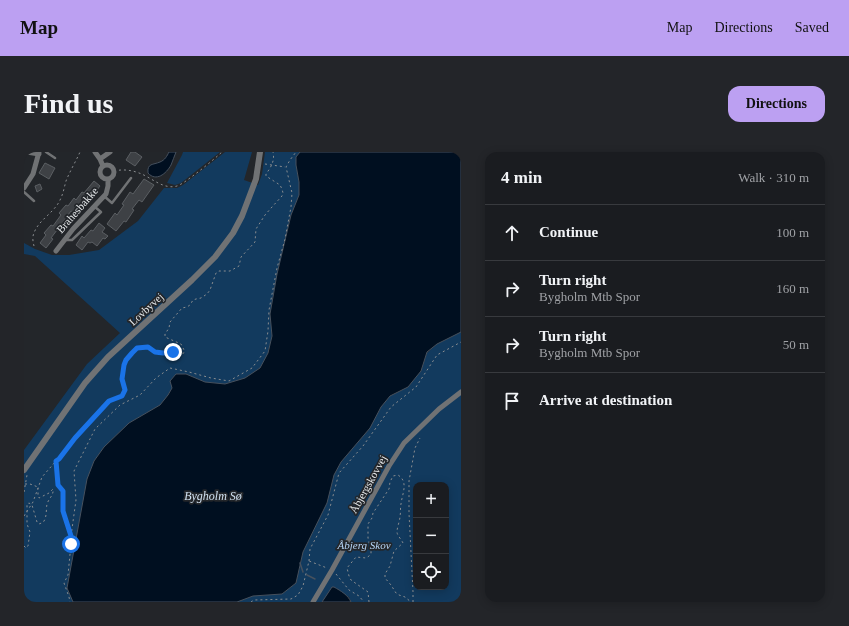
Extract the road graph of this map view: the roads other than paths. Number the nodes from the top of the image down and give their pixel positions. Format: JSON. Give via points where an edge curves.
{"nodes":[{"id":1,"x":26,"y":152,"type":"edge"},
{"id":2,"x":46,"y":152,"type":"edge"},
{"id":3,"x":96,"y":152,"type":"edge"},
{"id":4,"x":110,"y":152,"type":"edge"},
{"id":5,"x":260,"y":152,"type":"edge"},
{"id":6,"x":39,"y":153,"type":"edge"},
{"id":7,"x":55,"y":158,"type":"dead end"},
{"id":8,"x":100,"y":159,"type":"junction"},
{"id":9,"x":103,"y":166,"type":"junction"},
{"id":10,"x":131,"y":178,"type":"dead end"},
{"id":11,"x":108,"y":180,"type":"junction"},
{"id":12,"x":24,"y":188,"type":"edge"},
{"id":13,"x":24,"y":192,"type":"edge"},
{"id":14,"x":104,"y":196,"type":"junction"},
{"id":15,"x":34,"y":201,"type":"dead end"},
{"id":16,"x":94,"y":206,"type":"junction"},
{"id":17,"x":65,"y":240,"type":"junction"},
{"id":18,"x":56,"y":251,"type":"dead end"},
{"id":19,"x":461,"y":392,"type":"edge"},
{"id":20,"x":24,"y":470,"type":"edge"},
{"id":21,"x":313,"y":602,"type":"edge"}],
"edges":[{"from":1,"to":6,"type":"street"},
{"from":2,"to":7,"type":"lane"},
{"from":3,"to":8,"type":"street","name":"Brahesbakke"},
{"from":4,"to":8,"type":"street"},
{"from":5,"to":20,"type":"street","name":"Lovbyvej","via":[[250,198],[233,233],[215,257],[108,357],[85,383]]},
{"from":6,"to":12,"type":"street","via":[[33,174]]},
{"from":8,"to":9,"type":"street","name":"Brahesbakke"},
{"from":9,"to":11,"type":"street","name":"Brahesbakke","via":[[101,176]]},
{"from":9,"to":11,"type":"street","name":"Brahesbakke","via":[[111,166],[114,171],[114,176]]},
{"from":10,"to":14,"type":"lane","via":[[112,203]]},
{"from":11,"to":14,"type":"street","name":"Brahesbakke","via":[[108,190]]},
{"from":13,"to":15,"type":"lane"},
{"from":14,"to":16,"type":"street","name":"Brahesbakke"},
{"from":16,"to":17,"type":"street","name":"Brahesbakke"},
{"from":16,"to":17,"type":"lane","via":[[101,212],[72,240]]},
{"from":17,"to":18,"type":"street","name":"Brahesbakke"},
{"from":19,"to":21,"type":"street","name":"Åbjergskovvej","via":[[439,409],[404,443]]}]}
